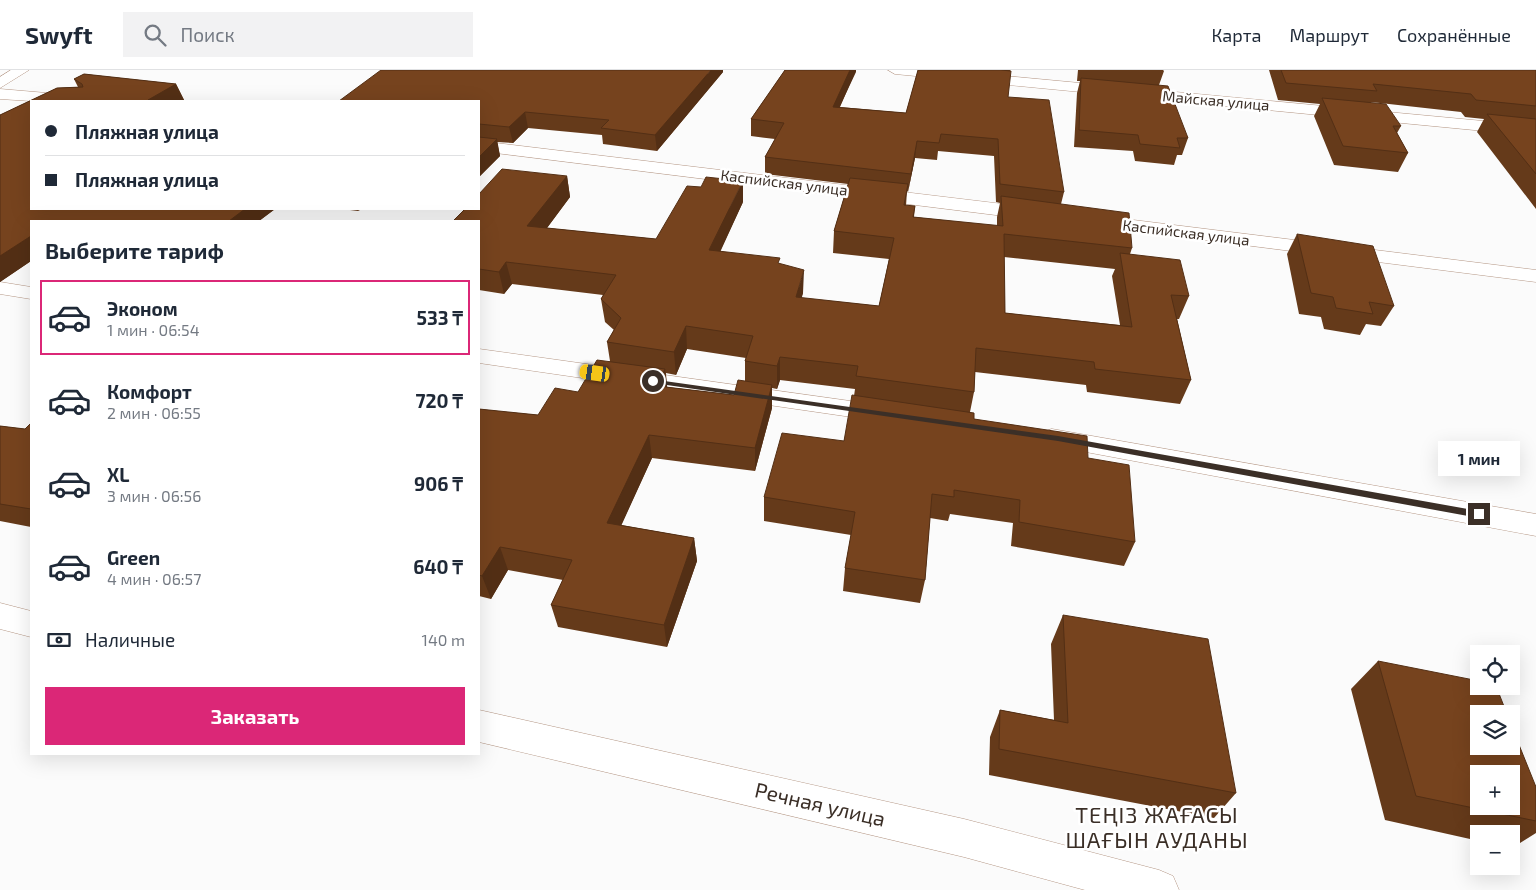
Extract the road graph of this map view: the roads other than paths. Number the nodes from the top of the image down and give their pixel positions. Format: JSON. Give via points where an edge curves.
{"nodes":[{"id":1,"x":22,"y":70,"type":"edge"},
{"id":2,"x":895,"y":70,"type":"edge"},
{"id":3,"x":0,"y":83,"type":"edge"},
{"id":4,"x":0,"y":94,"type":"edge"},
{"id":5,"x":70,"y":100,"type":"edge"},
{"id":6,"x":1536,"y":131,"type":"edge"},
{"id":7,"x":480,"y":146,"type":"edge"},
{"id":8,"x":1052,"y":216,"type":"edge"},
{"id":9,"x":1072,"y":219,"type":"edge"},
{"id":10,"x":1536,"y":276,"type":"edge"},
{"id":11,"x":0,"y":288,"type":"edge"},
{"id":12,"x":30,"y":293,"type":"edge"},
{"id":13,"x":480,"y":356,"type":"edge"},
{"id":14,"x":911,"y":418,"type":"edge"},
{"id":15,"x":1029,"y":434,"type":"edge"},
{"id":16,"x":1536,"y":525,"type":"edge"},
{"id":17,"x":0,"y":616,"type":"edge"},
{"id":18,"x":30,"y":624,"type":"edge"},
{"id":19,"x":480,"y":726,"type":"edge"},
{"id":20,"x":1159,"y":890,"type":"edge"}],
"edges":[{"from":1,"to":3,"type":"street"},
{"from":2,"to":6,"type":"street","name":"Майская улица"},
{"from":4,"to":5,"type":"street"},
{"from":7,"to":8,"type":"street","name":"Каспийская улица"},
{"from":9,"to":10,"type":"street","name":"Каспийская улица"},
{"from":11,"to":12,"type":"street"},
{"from":13,"to":14,"type":"street"},
{"from":15,"to":16,"type":"street"},
{"from":17,"to":18,"type":"street"},
{"from":19,"to":20,"type":"street","name":"Речная улица","via":[[964,838]]}]}
